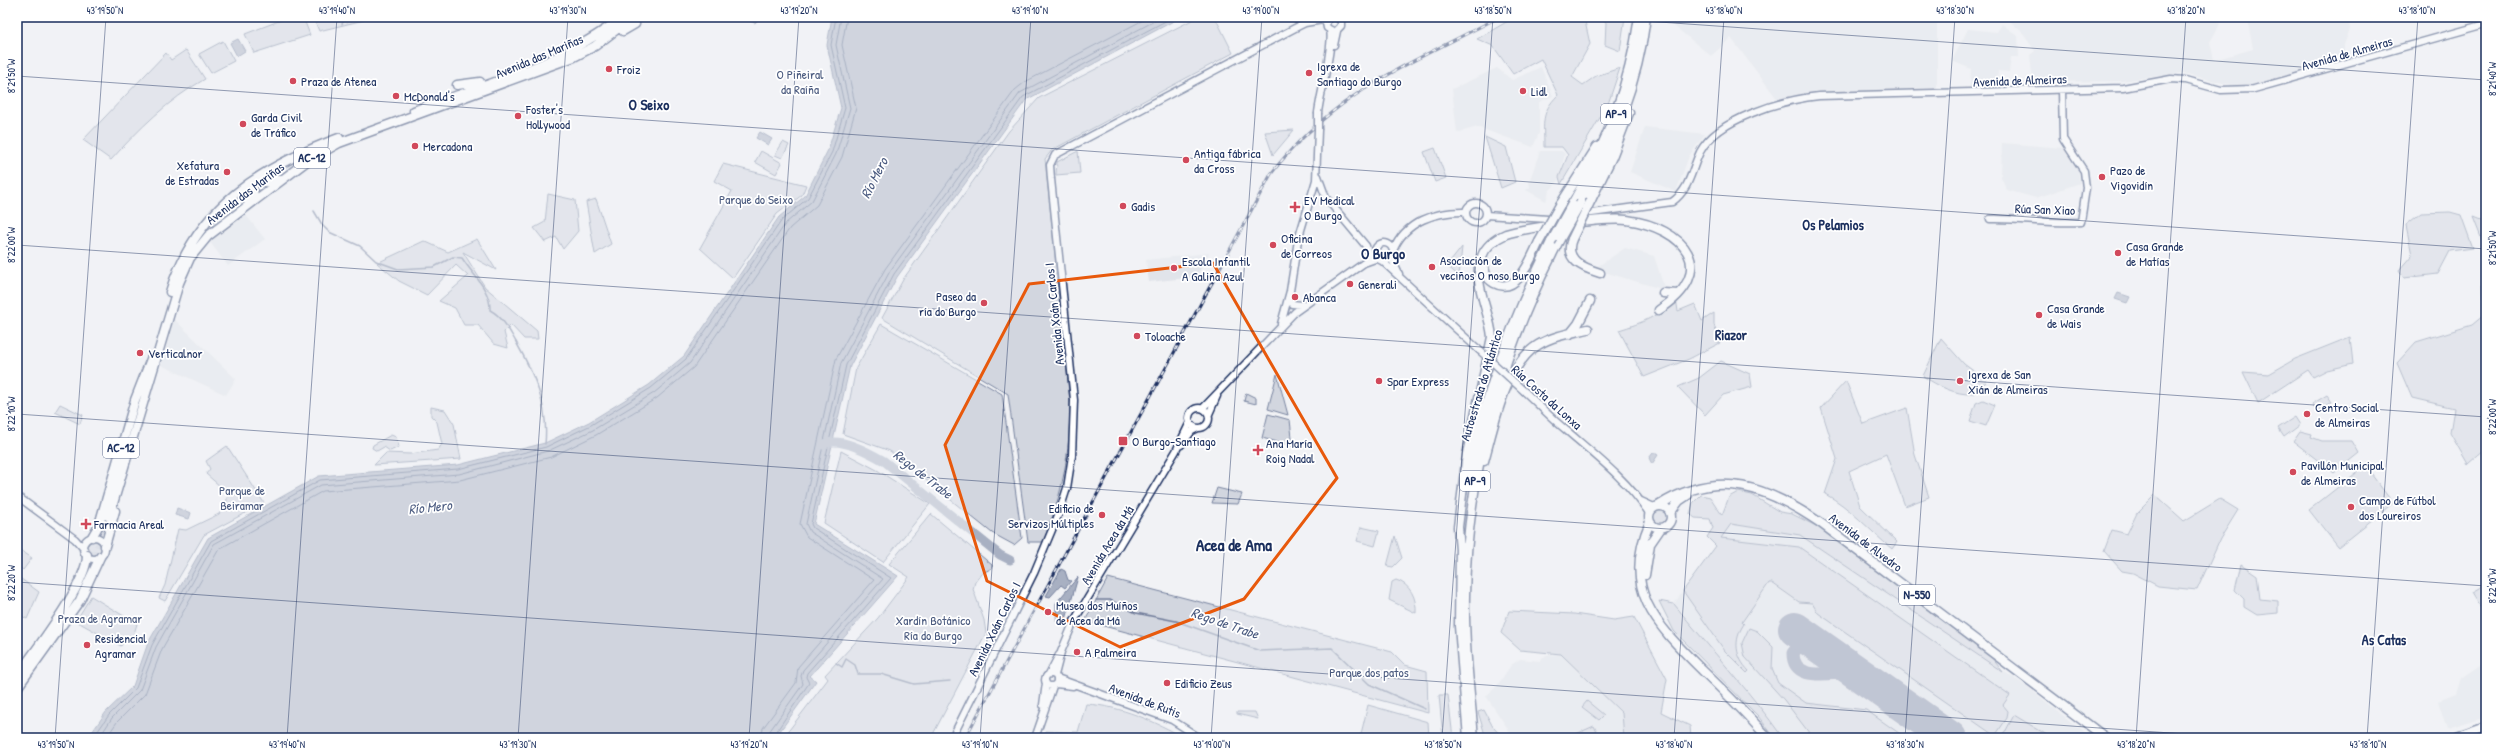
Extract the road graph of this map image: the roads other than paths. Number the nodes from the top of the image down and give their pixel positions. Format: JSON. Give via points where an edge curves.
{"nodes":[{"id":1,"x":622,"y":17,"type":"edge"},
{"id":2,"x":1639,"y":17,"type":"edge"},
{"id":3,"x":1646,"y":17,"type":"edge"},
{"id":4,"x":1330,"y":18,"type":"edge"},
{"id":5,"x":1339,"y":18,"type":"edge"},
{"id":6,"x":634,"y":21,"type":"edge"},
{"id":7,"x":1314,"y":21,"type":"junction"},
{"id":8,"x":2486,"y":24,"type":"edge"},
{"id":9,"x":1328,"y":28,"type":"junction"},
{"id":10,"x":1337,"y":31,"type":"junction"},
{"id":11,"x":1638,"y":63,"type":"junction"},
{"id":12,"x":534,"y":66,"type":"junction"},
{"id":13,"x":458,"y":82,"type":"dead end"},
{"id":14,"x":2062,"y":90,"type":"junction"},
{"id":15,"x":1320,"y":101,"type":"junction"},
{"id":16,"x":1610,"y":129,"type":"junction"},
{"id":17,"x":285,"y":160,"type":"junction"},
{"id":18,"x":307,"y":160,"type":"junction"},
{"id":19,"x":1317,"y":171,"type":"junction"},
{"id":20,"x":1326,"y":198,"type":"junction"},
{"id":21,"x":224,"y":204,"type":"junction"},
{"id":22,"x":1310,"y":204,"type":"junction"},
{"id":23,"x":1466,"y":212,"type":"junction"},
{"id":24,"x":1486,"y":215,"type":"junction"},
{"id":25,"x":1990,"y":219,"type":"dead end"},
{"id":26,"x":218,"y":228,"type":"junction"},
{"id":27,"x":1402,"y":234,"type":"junction"},
{"id":28,"x":1363,"y":243,"type":"junction"},
{"id":29,"x":1387,"y":244,"type":"junction"},
{"id":30,"x":1378,"y":246,"type":"junction"},
{"id":31,"x":1392,"y":254,"type":"junction"},
{"id":32,"x":1379,"y":259,"type":"junction"},
{"id":33,"x":1364,"y":263,"type":"junction"},
{"id":34,"x":1600,"y":273,"type":"dead end"},
{"id":35,"x":1402,"y":279,"type":"junction"},
{"id":36,"x":1290,"y":291,"type":"junction"},
{"id":37,"x":1678,"y":294,"type":"junction"},
{"id":38,"x":1590,"y":301,"type":"dead end"},
{"id":39,"x":1305,"y":304,"type":"junction"},
{"id":40,"x":1659,"y":310,"type":"dead end"},
{"id":41,"x":1280,"y":328,"type":"junction"},
{"id":42,"x":1588,"y":330,"type":"dead end"},
{"id":43,"x":1570,"y":334,"type":"junction"},
{"id":44,"x":151,"y":359,"type":"junction"},
{"id":45,"x":152,"y":373,"type":"junction"},
{"id":46,"x":1217,"y":394,"type":"junction"},
{"id":47,"x":1203,"y":408,"type":"junction"},
{"id":48,"x":1209,"y":414,"type":"junction"},
{"id":49,"x":1190,"y":422,"type":"junction"},
{"id":50,"x":1198,"y":428,"type":"junction"},
{"id":51,"x":1176,"y":451,"type":"junction"},
{"id":52,"x":1475,"y":484,"type":"junction"},
{"id":53,"x":1713,"y":485,"type":"junction"},
{"id":54,"x":17,"y":496,"type":"edge"},
{"id":55,"x":1654,"y":508,"type":"junction"},
{"id":56,"x":1670,"y":513,"type":"junction"},
{"id":57,"x":1650,"y":522,"type":"junction"},
{"id":58,"x":1661,"y":528,"type":"junction"},
{"id":59,"x":90,"y":538,"type":"junction"},
{"id":60,"x":76,"y":539,"type":"junction"},
{"id":61,"x":105,"y":546,"type":"junction"},
{"id":62,"x":1460,"y":550,"type":"junction"},
{"id":63,"x":85,"y":552,"type":"junction"},
{"id":64,"x":100,"y":557,"type":"junction"},
{"id":65,"x":1655,"y":618,"type":"junction"},
{"id":66,"x":17,"y":677,"type":"edge"},
{"id":67,"x":1054,"y":679,"type":"junction"},
{"id":68,"x":1046,"y":683,"type":"junction"},
{"id":69,"x":17,"y":685,"type":"edge"},
{"id":70,"x":17,"y":688,"type":"edge"},
{"id":71,"x":1041,"y":721,"type":"junction"},
{"id":72,"x":2486,"y":727,"type":"edge"},
{"id":73,"x":952,"y":738,"type":"edge"},
{"id":74,"x":1035,"y":738,"type":"edge"},
{"id":75,"x":1200,"y":738,"type":"edge"},
{"id":76,"x":1468,"y":738,"type":"edge"},
{"id":77,"x":1474,"y":738,"type":"edge"},
{"id":78,"x":1768,"y":738,"type":"edge"},
{"id":79,"x":2106,"y":738,"type":"edge"},
{"id":80,"x":2455,"y":738,"type":"edge"}],
"edges":[{"from":1,"to":12,"type":"highway","name":"Avenida das Mariñas","number":"AC-12","via":[[575,50]]},
{"from":2,"to":16,"type":"highway","name":"Autoestrada do Atlántico","number":"AP-9","via":[[1627,82]]},
{"from":3,"to":11,"type":"highway","number":"AP-9"},
{"from":4,"to":7,"type":"main road","name":"Avenida Xoán Carlos I"},
{"from":4,"to":9,"type":"main road"},
{"from":5,"to":10,"type":"main road","via":[[1341,26]]},
{"from":6,"to":18,"type":"highway","name":"Avenida das Mariñas","number":"AC-12","via":[[592,51],[339,143]]},
{"from":7,"to":9,"type":"main road"},
{"from":7,"to":73,"type":"main road","name":"Avenida Xoán Carlos I","via":[[1295,28],[1055,154],[1051,160],[1051,186],[1074,400],[1074,433],[1068,482],[1059,513],[1034,573]]},
{"from":8,"to":14,"type":"main road","name":"Avenida de Almeiras","via":[[2245,91],[2221,90],[2185,80],[2171,79],[2124,88]]},
{"from":9,"to":10,"type":"main road"},
{"from":9,"to":15,"type":"main road","via":[[1331,41]]},
{"from":10,"to":15,"type":"main road"},
{"from":11,"to":34,"type":"highway","bridge":true,"via":[[1638,82],[1629,113],[1612,156],[1569,247],[1572,258],[1582,267]]},
{"from":11,"to":52,"type":"highway","name":"Autoestrada do Atlántico","number":"AP-9","bridge":true,"via":[[1622,117],[1533,293],[1508,354],[1489,416]]},
{"from":12,"to":13,"type":"highway","via":[[469,84]]},
{"from":12,"to":17,"type":"highway","name":"Avenida das Mariñas","number":"AC-12"},
{"from":14,"to":24,"type":"main road","name":"Avenida de Almeiras","via":[[1819,96],[1799,99],[1744,117],[1715,132],[1701,151],[1687,186],[1672,202],[1548,219]]},
{"from":14,"to":25,"type":"main road","name":"Rúa San Xiao","via":[[2063,138],[2084,171],[2086,188],[2080,222]]},
{"from":15,"to":19,"type":"main road","bridge":true},
{"from":16,"to":37,"type":"highway","bridge":true,"via":[[1560,205],[1539,242],[1523,272],[1506,285],[1494,283],[1485,274],[1484,262],[1491,249],[1512,236],[1604,224],[1624,224],[1663,235],[1683,250],[1688,263],[1685,277],[1678,288],[1666,293]]},
{"from":16,"to":62,"type":"highway","name":"Autoestrada do Atlántico","number":"AP-9","bridge":true,"via":[[1551,242],[1512,325],[1495,370],[1474,448]]},
{"from":17,"to":18,"type":"highway","via":[[266,174],[264,182],[272,183]]},
{"from":17,"to":21,"type":"highway","name":"Avenida das Mariñas","number":"AC-12","via":[[253,179]]},
{"from":18,"to":26,"type":"highway","name":"Avenida das Mariñas","number":"AC-12"},
{"from":19,"to":20,"type":"main road"},
{"from":19,"to":22,"type":"main road"},
{"from":20,"to":22,"type":"main road","via":[[1317,197]]},
{"from":20,"to":28,"type":"main road"},
{"from":21,"to":26,"type":"highway","via":[[244,189],[253,189],[254,197]]},
{"from":21,"to":44,"type":"highway","name":"Avenida das Mariñas","number":"AC-12","via":[[192,243],[181,262]]},
{"from":22,"to":36,"type":"main road","via":[[1298,240]]},
{"from":23,"to":24,"type":"main road","via":[[1468,219],[1475,223],[1482,221]]},
{"from":23,"to":24,"type":"main road","via":[[1471,205],[1477,203],[1485,208]]},
{"from":23,"to":27,"type":"main road","via":[[1439,213]]},
{"from":26,"to":45,"type":"highway","name":"Avenida das Mariñas","number":"AC-12","via":[[197,247],[182,275]]},
{"from":27,"to":29,"type":"main road"},
{"from":27,"to":31,"type":"main road"},
{"from":28,"to":30,"type":"main road","via":[[1372,247]]},
{"from":28,"to":33,"type":"main road","via":[[1369,252]]},
{"from":29,"to":30,"type":"main road"},
{"from":29,"to":31,"type":"main road","name":"Rúa Costa da Lonxa"},
{"from":30,"to":32,"type":"main road","via":[[1376,253]]},
{"from":31,"to":32,"type":"main road"},
{"from":31,"to":35,"type":"main road","name":"Rúa Costa da Lonxa"},
{"from":32,"to":33,"type":"main road"},
{"from":32,"to":35,"type":"main road","name":"Rúa Costa da Lonxa"},
{"from":33,"to":39,"type":"main road"},
{"from":35,"to":55,"type":"main road","name":"Rúa Costa da Lonxa","bridge":true,"via":[[1565,430],[1600,458],[1641,500]]},
{"from":36,"to":39,"type":"main road","via":[[1292,304]]},
{"from":36,"to":41,"type":"main road"},
{"from":37,"to":40,"type":"highway"},
{"from":37,"to":62,"type":"highway","via":[[1691,274],[1689,254],[1680,241],[1668,233],[1636,222],[1609,220],[1517,231],[1498,238],[1488,247],[1480,262],[1479,279],[1490,318],[1492,337],[1467,454],[1458,526]]},
{"from":38,"to":43,"type":"highway"},
{"from":39,"to":41,"type":"main road"},
{"from":41,"to":46,"type":"main road"},
{"from":42,"to":43,"type":"highway"},
{"from":43,"to":52,"type":"highway","via":[[1538,345],[1515,368]]},
{"from":44,"to":45,"type":"highway","name":"Avenida das Mariñas","number":"AC-12","via":[[107,516]]},
{"from":44,"to":59,"type":"highway","number":"AC-12","via":[[142,377],[99,525]]},
{"from":45,"to":61,"type":"highway","number":"AC-12"},
{"from":46,"to":47,"type":"main road"},
{"from":46,"to":48,"type":"main road"},
{"from":47,"to":48,"type":"main road"},
{"from":47,"to":49,"type":"main road","via":[[1196,408],[1191,412]]},
{"from":48,"to":50,"type":"main road","via":[[1208,424],[1204,428]]},
{"from":49,"to":50,"type":"main road"},
{"from":49,"to":51,"type":"main road"},
{"from":50,"to":51,"type":"main road","via":[[1192,431]]},
{"from":51,"to":67,"type":"main road","name":"Avenida Acea da Má","via":[[1074,621],[1061,652]]},
{"from":52,"to":77,"type":"highway","name":"Autoestrada do Atlántico","number":"AP-9","via":[[1468,531],[1465,596],[1467,668]]},
{"from":53,"to":55,"type":"highway","name":"Avenida de Alvedro","number":"N-550","via":[[1689,490]]},
{"from":53,"to":56,"type":"highway","name":"Avenida de Alvedro","number":"N-550","via":[[1684,498]]},
{"from":53,"to":79,"type":"highway","name":"Avenida de Alvedro","number":"N-550","via":[[1733,484],[1752,487],[1775,495],[1805,512]]},
{"from":54,"to":60,"type":"main road"},
{"from":55,"to":56,"type":"highway","via":[[1665,507]]},
{"from":55,"to":57,"type":"highway","number":"N-550"},
{"from":56,"to":58,"type":"highway","number":"N-550","via":[[1669,522]]},
{"from":57,"to":58,"type":"highway","via":[[1654,527]]},
{"from":57,"to":65,"type":"highway","number":"N-550","via":[[1642,542],[1640,577],[1649,609]]},
{"from":58,"to":65,"type":"highway","number":"N-550","via":[[1650,544],[1645,570],[1648,599]]},
{"from":59,"to":60,"type":"main road"},
{"from":59,"to":61,"type":"main road","via":[[101,539]]},
{"from":59,"to":63,"type":"main road"},
{"from":60,"to":63,"type":"main road"},
{"from":61,"to":64,"type":"main road"},
{"from":62,"to":76,"type":"highway","name":"Autoestrada do Atlántico","number":"AP-9","via":[[1458,626]]},
{"from":63,"to":64,"type":"main road","via":[[94,558]]},
{"from":63,"to":66,"type":"highway","via":[[81,575],[63,610]]},
{"from":64,"to":70,"type":"highway","via":[[80,600]]},
{"from":65,"to":78,"type":"highway","number":"N-550","via":[[1670,638]]},
{"from":66,"to":69,"type":"highway","via":[[64,612],[86,576],[67,614]]},
{"from":67,"to":68,"type":"main road","name":"Avenida de Rutis"},
{"from":67,"to":68,"type":"main road","via":[[1045,678]]},
{"from":67,"to":71,"type":"main road"},
{"from":67,"to":75,"type":"main road","name":"Avenida de Rutis","via":[[1172,720]]},
{"from":68,"to":71,"type":"main road"},
{"from":71,"to":74,"type":"main road"},
{"from":72,"to":80,"type":"highway"}]}
